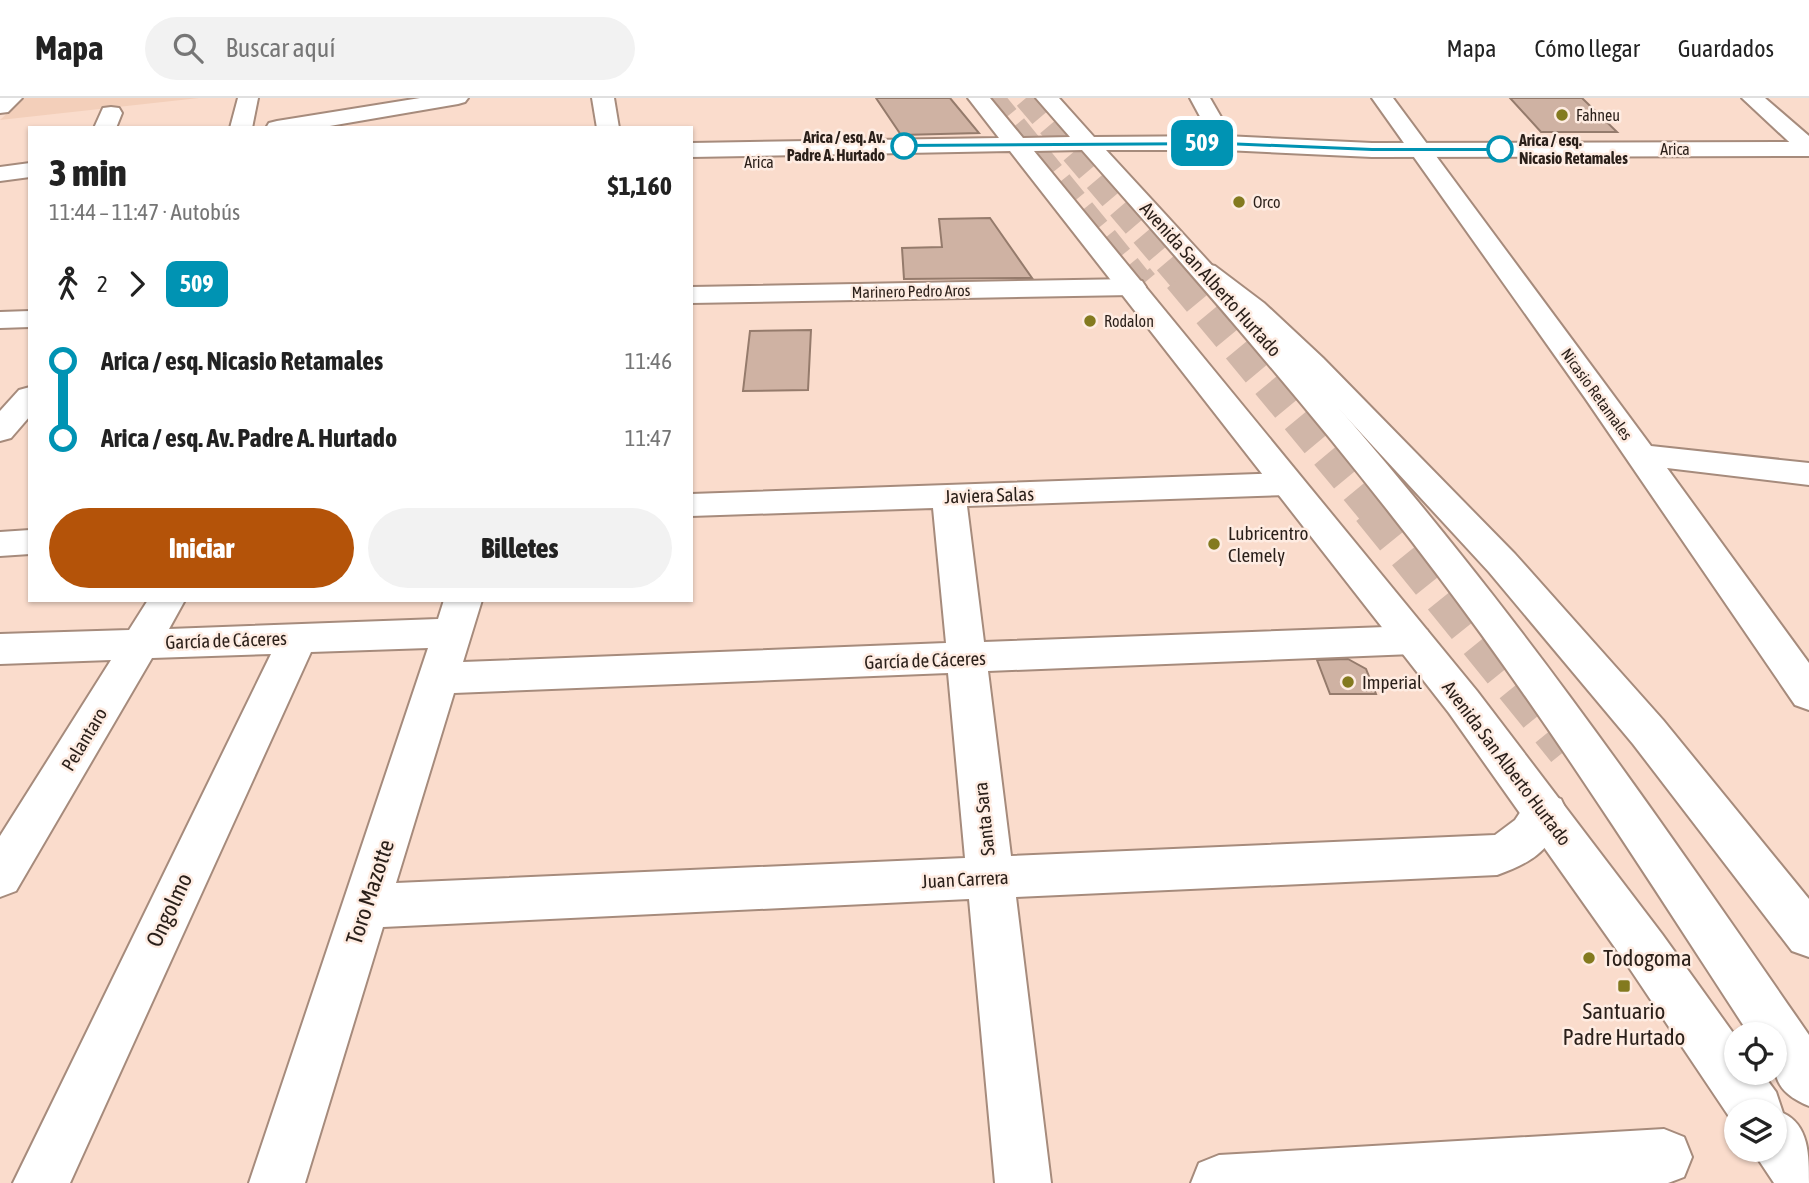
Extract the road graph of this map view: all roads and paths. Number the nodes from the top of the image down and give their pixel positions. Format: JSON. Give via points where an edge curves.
{"nodes":[{"id":1,"x":11,"y":98,"type":"edge"},
{"id":2,"x":248,"y":98,"type":"edge"},
{"id":3,"x":458,"y":98,"type":"edge"},
{"id":4,"x":603,"y":98,"type":"edge"},
{"id":5,"x":979,"y":98,"type":"edge"},
{"id":6,"x":1047,"y":98,"type":"edge"},
{"id":7,"x":1200,"y":98,"type":"edge"},
{"id":8,"x":1382,"y":98,"type":"edge"},
{"id":9,"x":1752,"y":98,"type":"edge"},
{"id":10,"x":400,"y":103,"type":"edge"},
{"id":11,"x":0,"y":107,"type":"edge"},
{"id":12,"x":241,"y":126,"type":"edge"},
{"id":13,"x":287,"y":126,"type":"edge"},
{"id":14,"x":608,"y":126,"type":"edge"},
{"id":15,"x":1225,"y":143,"type":"junction"},
{"id":16,"x":1809,"y":148,"type":"edge"},
{"id":17,"x":1419,"y":149,"type":"junction"},
{"id":18,"x":693,"y":150,"type":"edge"},
{"id":19,"x":1094,"y":150,"type":"junction"},
{"id":20,"x":1372,"y":150,"type":"junction"},
{"id":21,"x":1021,"y":151,"type":"junction"},
{"id":22,"x":693,"y":162,"type":"edge"},
{"id":23,"x":28,"y":170,"type":"edge"},
{"id":24,"x":2,"y":176,"type":"edge"},
{"id":25,"x":28,"y":178,"type":"edge"},
{"id":26,"x":1206,"y":272,"type":"junction"},
{"id":27,"x":1132,"y":288,"type":"junction"},
{"id":28,"x":693,"y":295,"type":"edge"},
{"id":29,"x":28,"y":318,"type":"edge"},
{"id":30,"x":0,"y":320,"type":"edge"},
{"id":31,"x":28,"y":398,"type":"edge"},
{"id":32,"x":0,"y":431,"type":"edge"},
{"id":33,"x":1641,"y":455,"type":"junction"},
{"id":34,"x":1809,"y":474,"type":"edge"},
{"id":35,"x":1287,"y":484,"type":"junction"},
{"id":36,"x":949,"y":496,"type":"junction"},
{"id":37,"x":693,"y":505,"type":"edge"},
{"id":38,"x":28,"y":542,"type":"edge"},
{"id":39,"x":0,"y":544,"type":"edge"},
{"id":40,"x":166,"y":602,"type":"edge"},
{"id":41,"x":457,"y":617,"type":"edge"},
{"id":42,"x":298,"y":638,"type":"junction"},
{"id":43,"x":1413,"y":640,"type":"junction"},
{"id":44,"x":142,"y":643,"type":"junction"},
{"id":45,"x":0,"y":649,"type":"edge"},
{"id":46,"x":967,"y":659,"type":"junction"},
{"id":47,"x":438,"y":678,"type":"junction"},
{"id":48,"x":1809,"y":694,"type":"edge"},
{"id":49,"x":1545,"y":812,"type":"junction"},
{"id":50,"x":0,"y":876,"type":"edge"},
{"id":51,"x":991,"y":878,"type":"junction"},
{"id":52,"x":365,"y":906,"type":"junction"},
{"id":53,"x":1809,"y":935,"type":"edge"},
{"id":54,"x":1809,"y":1080,"type":"edge"},
{"id":55,"x":1748,"y":1099,"type":"edge"},
{"id":56,"x":1787,"y":1155,"type":"edge"},
{"id":57,"x":1664,"y":1157,"type":"dead end"},
{"id":58,"x":41,"y":1183,"type":"edge"},
{"id":59,"x":278,"y":1183,"type":"edge"},
{"id":60,"x":1023,"y":1183,"type":"edge"},
{"id":61,"x":1219,"y":1183,"type":"edge"},
{"id":62,"x":1807,"y":1183,"type":"edge"}],
"edges":[{"from":1,"to":11,"type":"main road"},
{"from":2,"to":12,"type":"main road"},
{"from":3,"to":10,"type":"main road"},
{"from":4,"to":14,"type":"main road"},
{"from":5,"to":21,"type":"main road","name":"Avenida San Alberto Hurtado"},
{"from":6,"to":19,"type":"main road","name":"Avenida San Alberto Hurtado"},
{"from":7,"to":15,"type":"main road"},
{"from":8,"to":17,"type":"main road","name":"Nicasio Retamales"},
{"from":9,"to":16,"type":"main road"},
{"from":10,"to":13,"type":"main road"},
{"from":15,"to":19,"type":"main road","name":"Arica"},
{"from":15,"to":20,"type":"main road","name":"Arica"},
{"from":16,"to":17,"type":"main road","name":"Arica"},
{"from":17,"to":20,"type":"main road","name":"Arica"},
{"from":17,"to":33,"type":"main road","name":"Nicasio Retamales"},
{"from":18,"to":21,"type":"main road","name":"Arica"},
{"from":19,"to":20,"type":"main road","name":"Arica","via":[[1247,157]]},
{"from":19,"to":21,"type":"main road","name":"Arica"},
{"from":19,"to":26,"type":"main road","name":"Avenida San Alberto Hurtado"},
{"from":21,"to":22,"type":"main road","name":"Arica"},
{"from":21,"to":27,"type":"main road","name":"Avenida San Alberto Hurtado"},
{"from":23,"to":24,"type":"main road"},
{"from":24,"to":25,"type":"main road"},
{"from":26,"to":53,"type":"main road","via":[[1313,364],[1502,563],[1648,732]]},
{"from":26,"to":54,"type":"main road","name":"Avenida San Alberto Hurtado","via":[[1337,424],[1499,631],[1620,800]]},
{"from":27,"to":28,"type":"main road","name":"Marinero Pedro Aros"},
{"from":27,"to":35,"type":"main road","name":"Avenida San Alberto Hurtado"},
{"from":29,"to":30,"type":"main road"},
{"from":31,"to":32,"type":"main road"},
{"from":33,"to":34,"type":"main road"},
{"from":33,"to":48,"type":"main road","name":"Nicasio Retamales"},
{"from":35,"to":36,"type":"main road","name":"Javiera Salas"},
{"from":35,"to":43,"type":"main road","name":"Avenida San Alberto Hurtado"},
{"from":36,"to":37,"type":"main road","name":"Javiera Salas"},
{"from":36,"to":46,"type":"main road","name":"Santa Sara"},
{"from":38,"to":39,"type":"main road"},
{"from":40,"to":44,"type":"main road","name":"Pelantaro"},
{"from":41,"to":42,"type":"main road","name":"García de Cáceres"},
{"from":41,"to":47,"type":"main road","name":"Toro Mazotte"},
{"from":42,"to":44,"type":"main road","name":"García de Cáceres"},
{"from":42,"to":58,"type":"main road","name":"Ongolmo"},
{"from":43,"to":46,"type":"main road","name":"García de Cáceres"},
{"from":43,"to":49,"type":"main road","name":"Avenida San Alberto Hurtado"},
{"from":44,"to":45,"type":"main road","name":"García de Cáceres"},
{"from":44,"to":50,"type":"main road","name":"Pelantaro"},
{"from":46,"to":47,"type":"main road","name":"García de Cáceres"},
{"from":46,"to":51,"type":"main road","name":"Santa Sara"},
{"from":47,"to":52,"type":"main road","name":"Toro Mazotte"},
{"from":49,"to":51,"type":"main road","name":"Juan Carrera","via":[[1528,838],[1497,855]]},
{"from":49,"to":55,"type":"main road","name":"Avenida San Alberto Hurtado"},
{"from":51,"to":52,"type":"main road","name":"Juan Carrera"},
{"from":51,"to":60,"type":"main road","name":"Santa Sara"},
{"from":52,"to":59,"type":"main road","name":"Toro Mazotte"},
{"from":56,"to":62,"type":"main road"},
{"from":57,"to":61,"type":"main road"}]}
